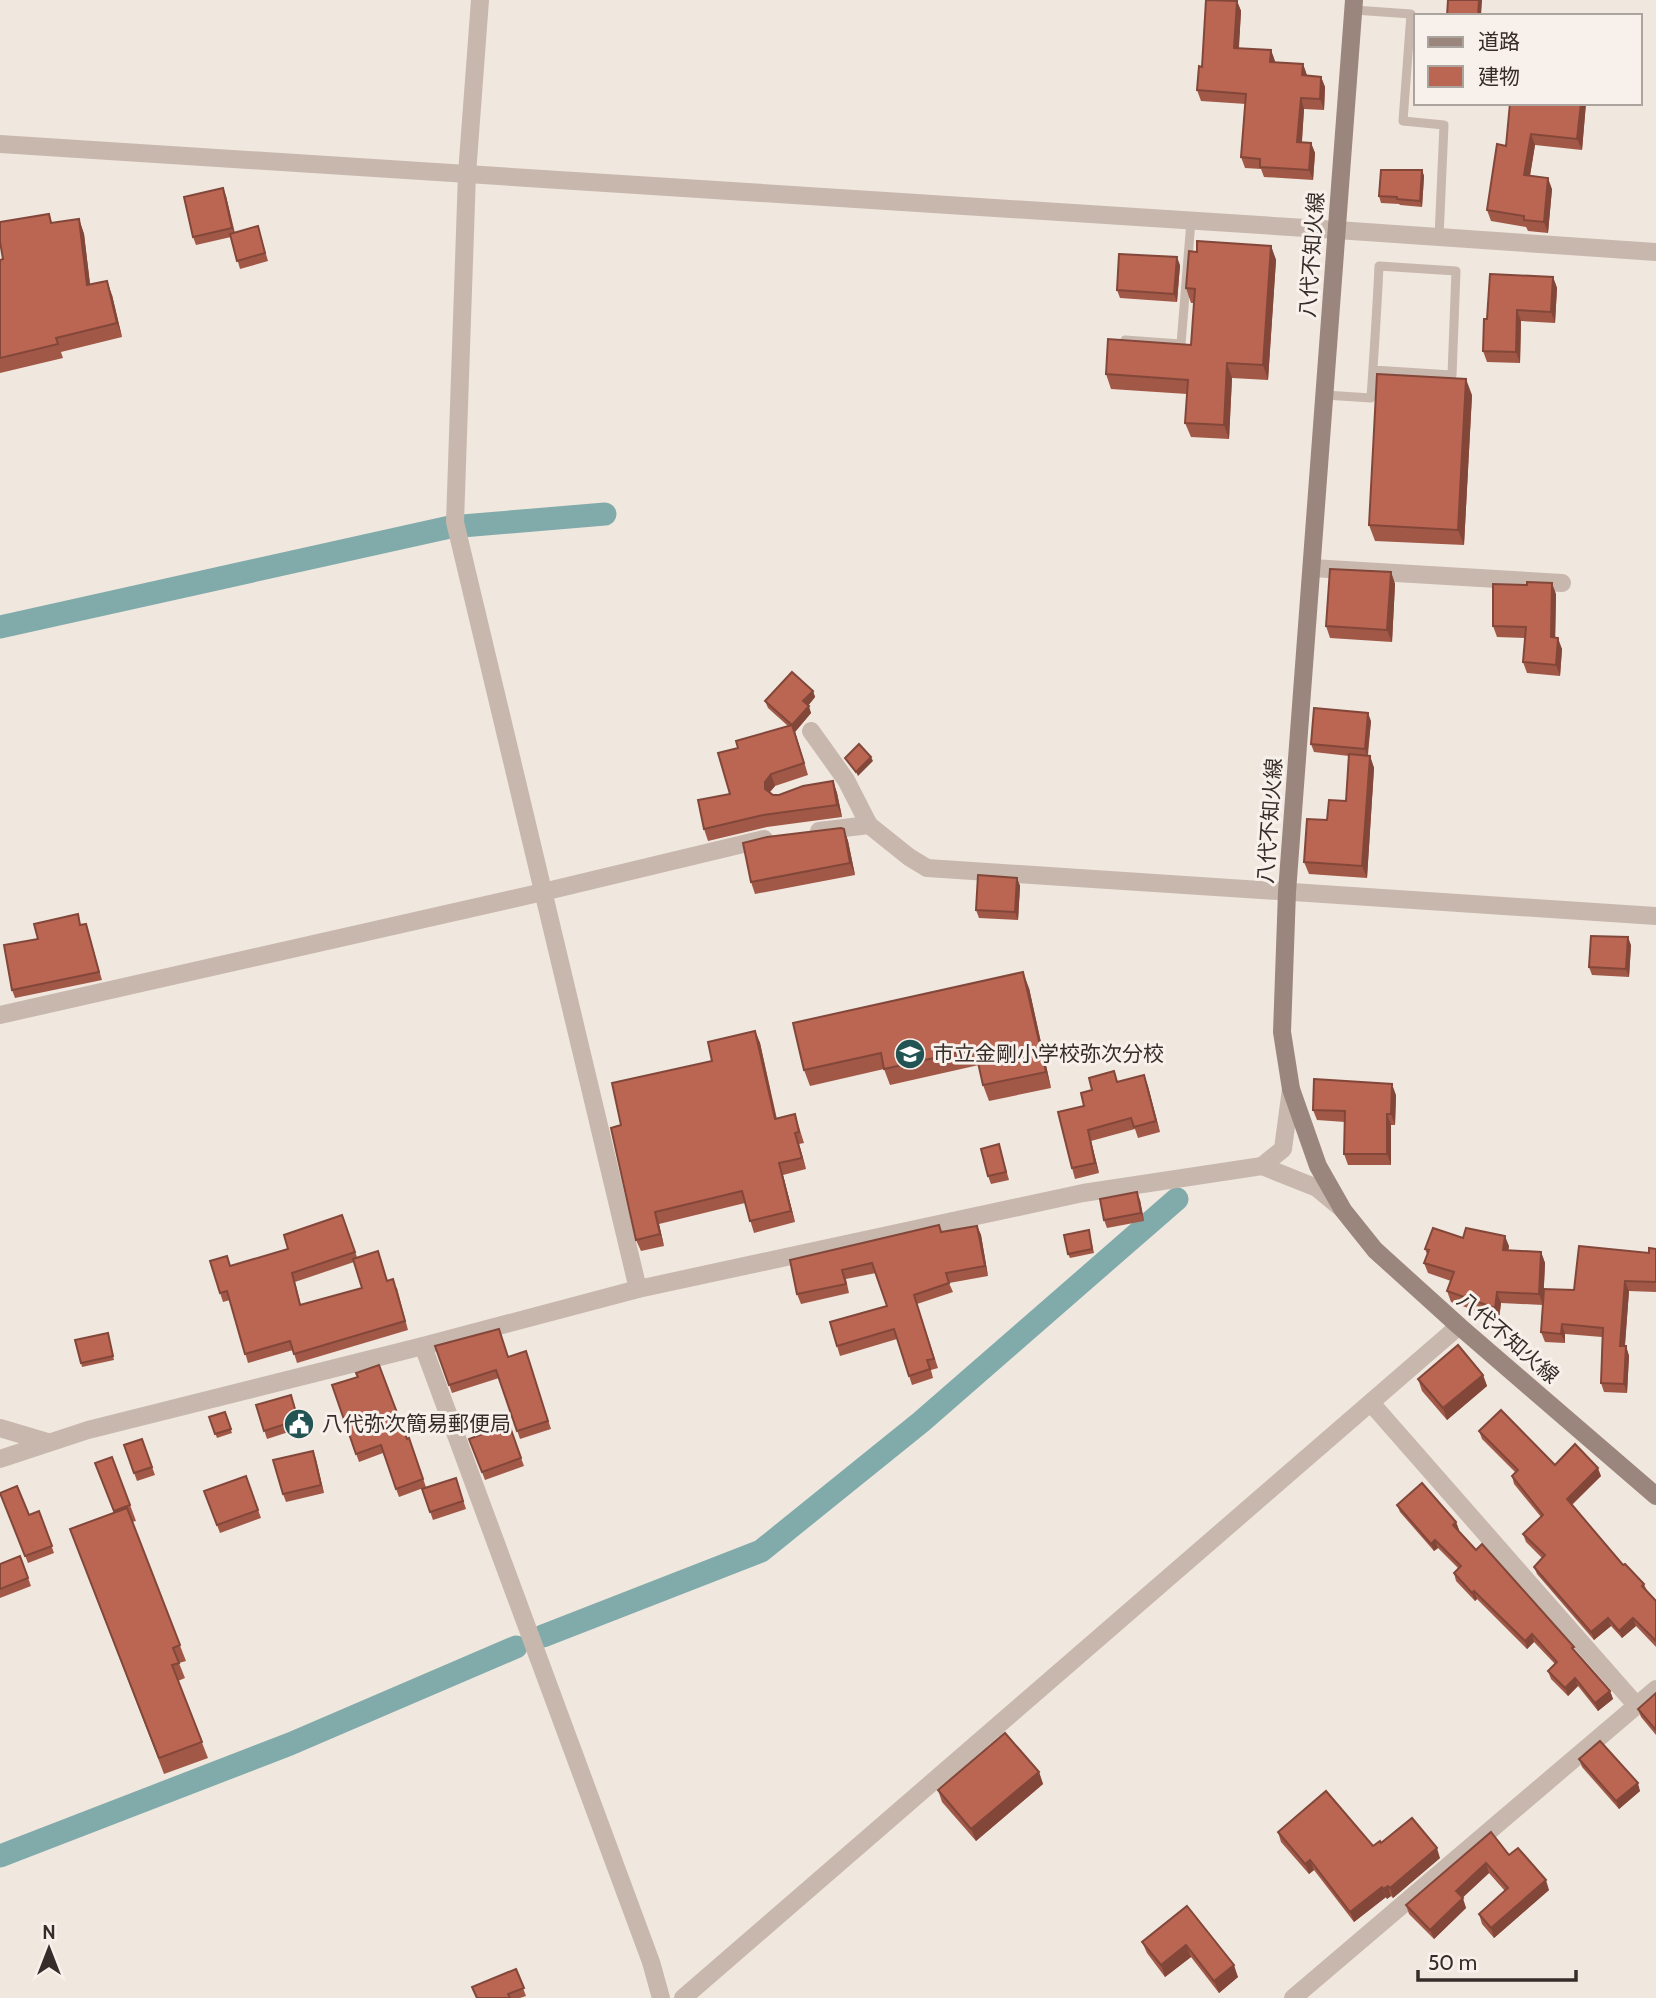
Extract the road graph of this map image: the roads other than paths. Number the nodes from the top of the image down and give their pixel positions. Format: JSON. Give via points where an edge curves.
{"nodes":[{"id":1,"x":480,"y":0,"type":"edge"},
{"id":2,"x":1354,"y":5,"type":"edge"},
{"id":3,"x":0,"y":144,"type":"edge"},
{"id":4,"x":467,"y":174,"type":"junction"},
{"id":5,"x":1191,"y":221,"type":"junction"},
{"id":6,"x":1337,"y":230,"type":"junction"},
{"id":7,"x":1438,"y":237,"type":"junction"},
{"id":8,"x":1656,"y":252,"type":"edge"},
{"id":9,"x":1125,"y":340,"type":"edge"},
{"id":10,"x":1373,"y":370,"type":"junction"},
{"id":11,"x":1325,"y":395,"type":"junction"},
{"id":12,"x":1312,"y":568,"type":"junction"},
{"id":13,"x":1562,"y":583,"type":"dead end"},
{"id":14,"x":811,"y":731,"type":"dead end"},
{"id":15,"x":846,"y":780,"type":"junction"},
{"id":16,"x":825,"y":783,"type":"edge"},
{"id":17,"x":869,"y":825,"type":"junction"},
{"id":18,"x":802,"y":833,"type":"edge"},
{"id":19,"x":780,"y":836,"type":"edge"},
{"id":20,"x":543,"y":892,"type":"junction"},
{"id":21,"x":1287,"y":892,"type":"junction"},
{"id":22,"x":1656,"y":916,"type":"edge"},
{"id":23,"x":0,"y":1015,"type":"edge"},
{"id":24,"x":1291,"y":1089,"type":"junction"},
{"id":25,"x":1262,"y":1166,"type":"junction"},
{"id":26,"x":1343,"y":1210,"type":"junction"},
{"id":27,"x":638,"y":1289,"type":"junction"},
{"id":28,"x":1459,"y":1326,"type":"junction"},
{"id":29,"x":423,"y":1346,"type":"junction"},
{"id":30,"x":1371,"y":1403,"type":"junction"},
{"id":31,"x":0,"y":1428,"type":"edge"},
{"id":32,"x":47,"y":1441,"type":"junction"},
{"id":33,"x":0,"y":1459,"type":"edge"},
{"id":34,"x":1656,"y":1496,"type":"edge"},
{"id":35,"x":1656,"y":1689,"type":"edge"},
{"id":36,"x":1637,"y":1706,"type":"junction"},
{"id":37,"x":660,"y":1998,"type":"edge"},
{"id":38,"x":683,"y":1998,"type":"edge"},
{"id":39,"x":1293,"y":1998,"type":"edge"}],
"edges":[{"from":1,"to":4,"type":"street"},
{"from":2,"to":6,"type":"main road","name":"八代不知火線"},
{"from":2,"to":7,"type":"lane","via":[[1412,13],[1403,121],[1444,125]]},
{"from":3,"to":4,"type":"street"},
{"from":4,"to":5,"type":"street"},
{"from":4,"to":20,"type":"street","via":[[454,522]]},
{"from":5,"to":6,"type":"street"},
{"from":5,"to":9,"type":"lane","via":[[1181,344]]},
{"from":6,"to":7,"type":"street"},
{"from":6,"to":11,"type":"main road","name":"八代不知火線"},
{"from":7,"to":8,"type":"street"},
{"from":10,"to":10,"type":"lane","via":[[1379,266],[1456,271],[1452,375]]},
{"from":10,"to":11,"type":"lane","via":[[1371,398]]},
{"from":11,"to":12,"type":"main road","name":"八代不知火線"},
{"from":12,"to":13,"type":"street"},
{"from":12,"to":21,"type":"main road","name":"八代不知火線"},
{"from":14,"to":15,"type":"street"},
{"from":15,"to":16,"type":"street"},
{"from":15,"to":17,"type":"street"},
{"from":17,"to":18,"type":"street"},
{"from":17,"to":21,"type":"street","via":[[927,867]]},
{"from":19,"to":20,"type":"street"},
{"from":20,"to":23,"type":"street"},
{"from":20,"to":27,"type":"street"},
{"from":21,"to":22,"type":"street"},
{"from":21,"to":24,"type":"main road","name":"八代不知火線","via":[[1282,1032]]},
{"from":24,"to":25,"type":"street","via":[[1283,1149]]},
{"from":24,"to":26,"type":"main road","name":"八代不知火線","via":[[1318,1166]]},
{"from":25,"to":26,"type":"street","via":[[1317,1188]]},
{"from":25,"to":27,"type":"street","via":[[1083,1193]]},
{"from":26,"to":28,"type":"main road","name":"八代不知火線","via":[[1375,1250]]},
{"from":27,"to":29,"type":"street"},
{"from":28,"to":30,"type":"street"},
{"from":28,"to":34,"type":"main road","name":"八代不知火線"},
{"from":29,"to":32,"type":"street"},
{"from":29,"to":37,"type":"street","via":[[651,1962]]},
{"from":30,"to":36,"type":"street"},
{"from":30,"to":38,"type":"street"},
{"from":31,"to":32,"type":"street"},
{"from":32,"to":33,"type":"street"},
{"from":35,"to":36,"type":"street"},
{"from":36,"to":39,"type":"street"}]}
